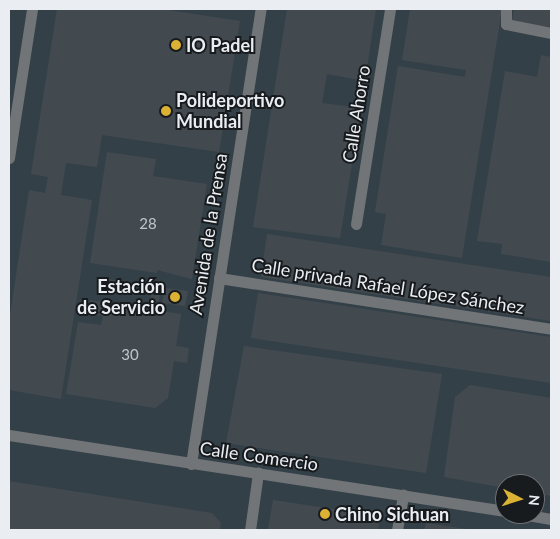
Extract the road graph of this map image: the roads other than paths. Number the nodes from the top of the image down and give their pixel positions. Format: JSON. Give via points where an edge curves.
{"nodes":[{"id":1,"x":32,"y":9,"type":"edge"},
{"id":2,"x":261,"y":9,"type":"edge"},
{"id":3,"x":390,"y":9,"type":"edge"},
{"id":4,"x":506,"y":9,"type":"edge"},
{"id":5,"x":551,"y":33,"type":"edge"},
{"id":6,"x":9,"y":158,"type":"edge"},
{"id":7,"x":356,"y":224,"type":"dead end"},
{"id":8,"x":219,"y":278,"type":"junction"},
{"id":9,"x":551,"y":328,"type":"edge"},
{"id":10,"x":9,"y":436,"type":"edge"},
{"id":11,"x":191,"y":464,"type":"junction"},
{"id":12,"x":258,"y":473,"type":"junction"},
{"id":13,"x":402,"y":495,"type":"junction"},
{"id":14,"x":495,"y":509,"type":"edge"},
{"id":15,"x":250,"y":530,"type":"edge"},
{"id":16,"x":397,"y":530,"type":"edge"}],
"edges":[{"from":1,"to":6,"type":"street"},
{"from":2,"to":8,"type":"street","name":"Avenida de la Prensa"},
{"from":3,"to":7,"type":"street","name":"Calle Ahorro"},
{"from":4,"to":5,"type":"street","via":[[506,24]]},
{"from":8,"to":9,"type":"street","name":"Calle privada Rafael López Sánchez"},
{"from":8,"to":11,"type":"street","name":"Avenida de la Prensa"},
{"from":10,"to":11,"type":"street","name":"Calle Comercio"},
{"from":11,"to":12,"type":"street","name":"Calle Comercio"},
{"from":12,"to":13,"type":"street","name":"Calle Comercio"},
{"from":12,"to":15,"type":"street"},
{"from":13,"to":14,"type":"street","name":"Calle Comercio"},
{"from":13,"to":16,"type":"street"}]}
